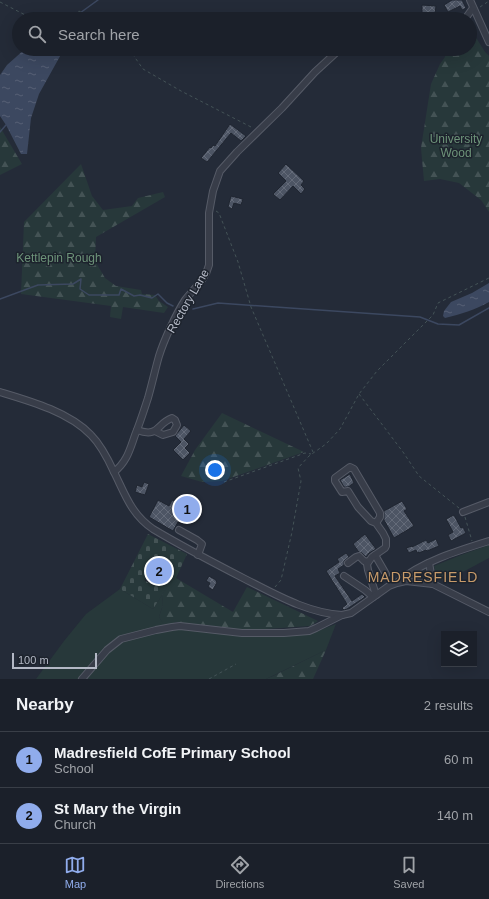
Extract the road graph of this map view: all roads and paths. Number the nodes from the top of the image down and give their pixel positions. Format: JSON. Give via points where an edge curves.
{"nodes":[{"id":1,"x":470,"y":0,"type":"edge"},
{"id":2,"x":486,"y":0,"type":"edge"},
{"id":3,"x":0,"y":2,"type":"edge"},
{"id":4,"x":488,"y":2,"type":"edge"},
{"id":5,"x":474,"y":9,"type":"junction"},
{"id":6,"x":19,"y":12,"type":"edge"},
{"id":7,"x":471,"y":12,"type":"edge"},
{"id":8,"x":475,"y":12,"type":"edge"},
{"id":9,"x":477,"y":16,"type":"edge"},
{"id":10,"x":479,"y":20,"type":"joint"},
{"id":11,"x":489,"y":42,"type":"edge"},
{"id":12,"x":134,"y":56,"type":"edge"},
{"id":13,"x":332,"y":56,"type":"edge"},
{"id":14,"x":259,"y":131,"type":"junction"},
{"id":15,"x":210,"y":206,"type":"junction"},
{"id":16,"x":489,"y":278,"type":"edge"},
{"id":17,"x":0,"y":392,"type":"edge"},
{"id":18,"x":359,"y":394,"type":"junction"},
{"id":19,"x":137,"y":430,"type":"junction"},
{"id":20,"x":155,"y":431,"type":"dead end"},
{"id":21,"x":313,"y":453,"type":"junction"},
{"id":22,"x":114,"y":472,"type":"junction"},
{"id":23,"x":224,"y":482,"type":"dead end"},
{"id":24,"x":489,"y":502,"type":"edge"},
{"id":25,"x":463,"y":512,"type":"junction"},
{"id":26,"x":376,"y":523,"type":"junction"},
{"id":27,"x":179,"y":530,"type":"dead end"},
{"id":28,"x":489,"y":541,"type":"edge"},
{"id":29,"x":474,"y":546,"type":"junction"},
{"id":30,"x":198,"y":555,"type":"junction"},
{"id":31,"x":375,"y":555,"type":"junction"},
{"id":32,"x":368,"y":562,"type":"junction"},
{"id":33,"x":348,"y":563,"type":"dead end"},
{"id":34,"x":429,"y":563,"type":"junction"},
{"id":35,"x":386,"y":574,"type":"dead end"},
{"id":36,"x":344,"y":576,"type":"dead end"},
{"id":37,"x":397,"y":583,"type":"junction"},
{"id":38,"x":433,"y":584,"type":"junction"},
{"id":39,"x":271,"y":592,"type":"junction"},
{"id":40,"x":374,"y":596,"type":"junction"},
{"id":41,"x":489,"y":612,"type":"edge"},
{"id":42,"x":342,"y":615,"type":"junction"},
{"id":43,"x":236,"y":664,"type":"dead end"},
{"id":44,"x":82,"y":679,"type":"edge"},
{"id":45,"x":209,"y":679,"type":"edge"}],
"edges":[{"from":1,"to":5,"type":"street"},
{"from":2,"to":4,"type":"path"},
{"from":3,"to":6,"type":"path"},
{"from":4,"to":5,"type":"path"},
{"from":5,"to":7,"type":"street"},
{"from":5,"to":8,"type":"street"},
{"from":9,"to":10,"type":"street"},
{"from":10,"to":11,"type":"street"},
{"from":12,"to":14,"type":"path","via":[[143,69]]},
{"from":13,"to":14,"type":"street","name":"Rectory Lane"},
{"from":14,"to":15,"type":"street","name":"Rectory Lane","via":[[220,171]]},
{"from":15,"to":19,"type":"street","name":"Rectory Lane","via":[[207,272],[185,301],[159,354],[149,396]]},
{"from":15,"to":21,"type":"path","via":[[219,213],[238,262],[250,307]]},
{"from":16,"to":18,"type":"path","via":[[438,303],[433,315],[377,371]]},
{"from":17,"to":22,"type":"street","via":[[48,409],[79,425],[96,441]]},
{"from":18,"to":21,"type":"path","via":[[340,429]]},
{"from":18,"to":25,"type":"path","via":[[419,476]]},
{"from":19,"to":20,"type":"street","via":[[150,433]]},
{"from":19,"to":22,"type":"street","name":"Rectory Lane","via":[[124,462]]},
{"from":21,"to":23,"type":"path","via":[[305,453]]},
{"from":21,"to":39,"type":"path","via":[[298,468],[301,481],[292,532],[281,580]]},
{"from":22,"to":30,"type":"street","via":[[130,506],[143,521]]},
{"from":24,"to":25,"type":"street"},
{"from":25,"to":29,"type":"path"},
{"from":26,"to":26,"type":"street","via":[[358,507],[348,491],[342,492],[335,481],[335,478],[350,467],[354,469],[380,513]]},
{"from":26,"to":31,"type":"street","via":[[386,539],[386,546]]},
{"from":27,"to":30,"type":"street","via":[[202,544]]},
{"from":28,"to":29,"type":"street"},
{"from":29,"to":34,"type":"street"},
{"from":30,"to":39,"type":"street"},
{"from":31,"to":32,"type":"street"},
{"from":31,"to":35,"type":"street"},
{"from":32,"to":33,"type":"street","via":[[359,556]]},
{"from":32,"to":40,"type":"street"},
{"from":34,"to":37,"type":"street"},
{"from":34,"to":38,"type":"street"},
{"from":36,"to":40,"type":"street"},
{"from":37,"to":38,"type":"street","via":[[406,581]]},
{"from":37,"to":40,"type":"street"},
{"from":38,"to":41,"type":"street"},
{"from":39,"to":42,"type":"street","via":[[326,614]]},
{"from":40,"to":42,"type":"street","via":[[351,613]]},
{"from":42,"to":44,"type":"street","via":[[309,631],[299,632],[242,633],[172,626],[121,640],[107,650]]},
{"from":43,"to":45,"type":"path"}]}
